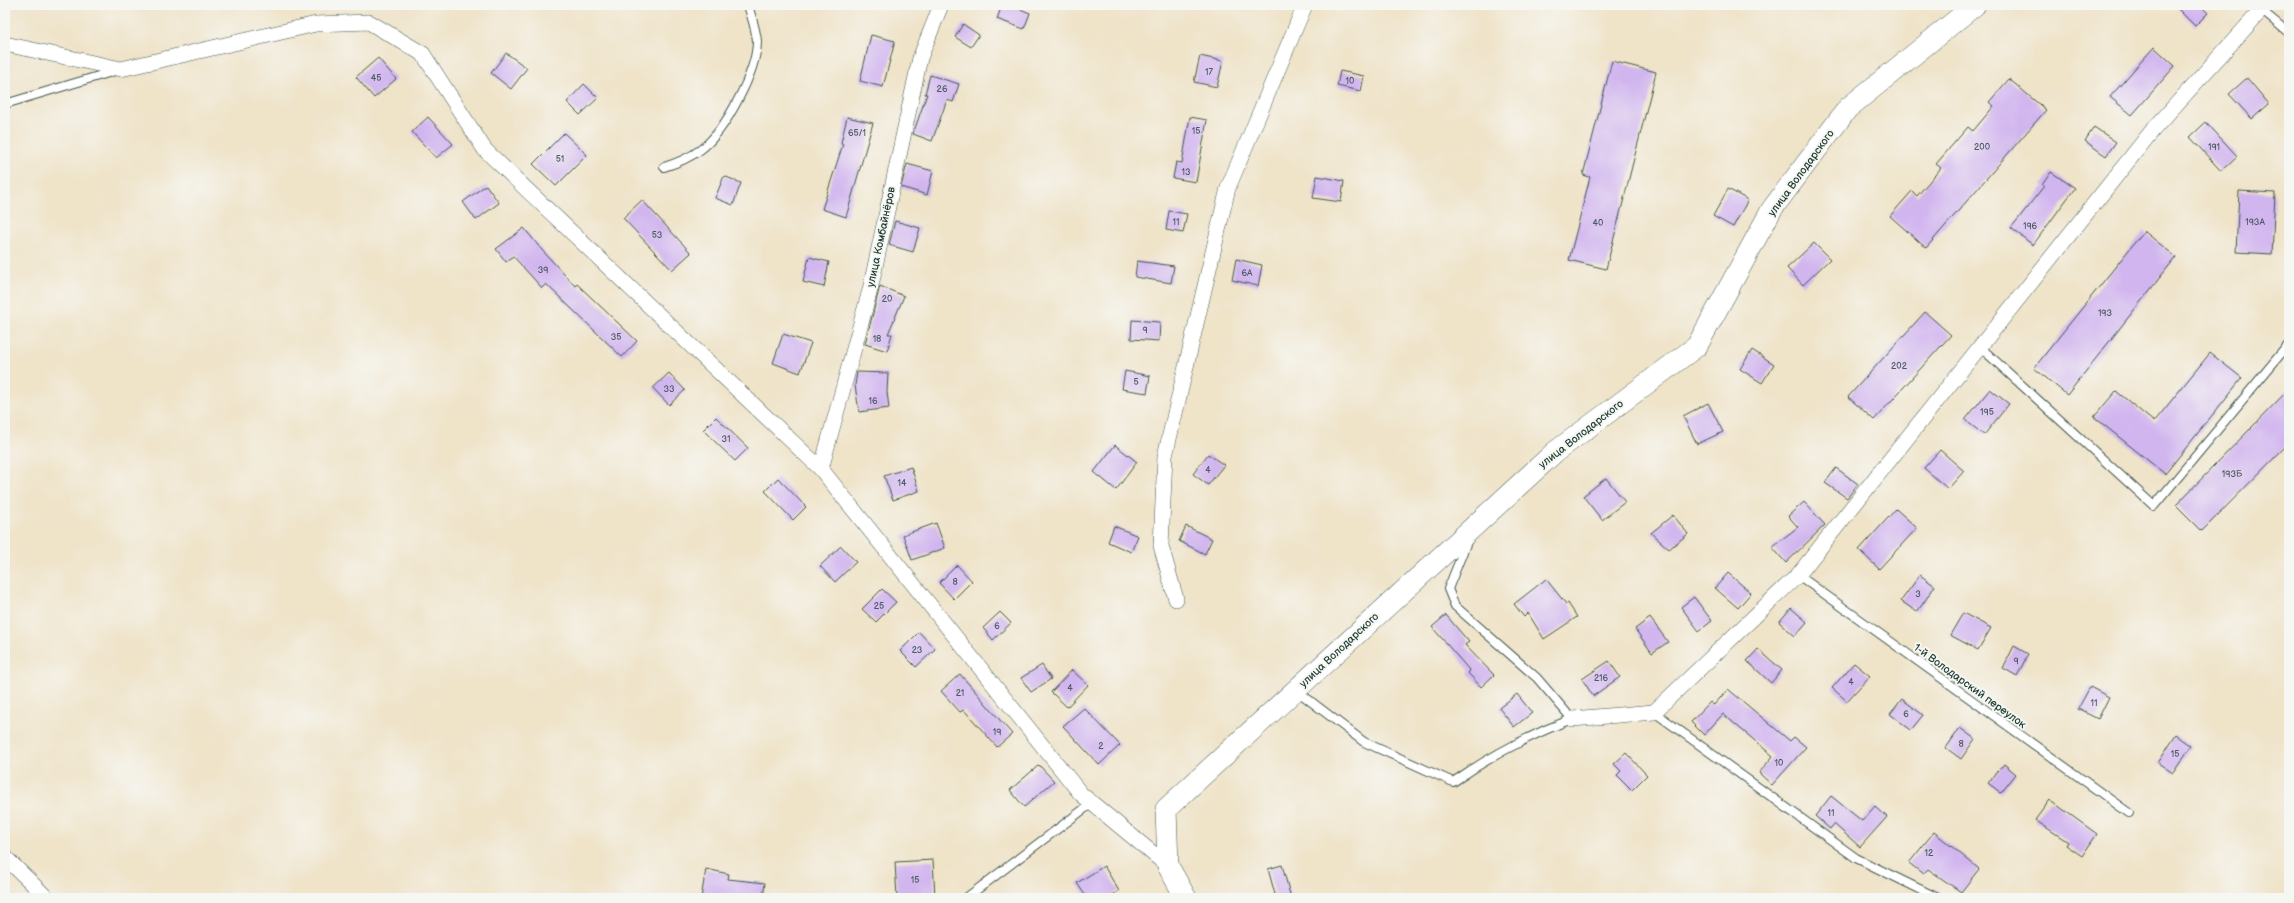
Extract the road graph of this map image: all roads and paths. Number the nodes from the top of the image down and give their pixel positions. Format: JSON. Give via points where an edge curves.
{"nodes":[{"id":1,"x":748,"y":5,"type":"edge"},
{"id":2,"x":941,"y":5,"type":"edge"},
{"id":3,"x":1305,"y":5,"type":"edge"},
{"id":4,"x":1975,"y":5,"type":"edge"},
{"id":5,"x":2263,"y":8,"type":"edge"},
{"id":6,"x":2289,"y":33,"type":"edge"},
{"id":7,"x":5,"y":44,"type":"edge"},
{"id":8,"x":121,"y":69,"type":"junction"},
{"id":9,"x":5,"y":104,"type":"edge"},
{"id":10,"x":664,"y":167,"type":"dead end"},
{"id":11,"x":2289,"y":344,"type":"edge"},
{"id":12,"x":1978,"y":346,"type":"junction"},
{"id":13,"x":821,"y":469,"type":"junction"},
{"id":14,"x":1473,"y":528,"type":"junction"},
{"id":15,"x":1798,"y":575,"type":"junction"},
{"id":16,"x":1176,"y":599,"type":"dead end"},
{"id":17,"x":1296,"y":690,"type":"junction"},
{"id":18,"x":1654,"y":712,"type":"junction"},
{"id":19,"x":1572,"y":719,"type":"junction"},
{"id":20,"x":1092,"y":803,"type":"junction"},
{"id":21,"x":2129,"y":814,"type":"dead end"},
{"id":22,"x":5,"y":857,"type":"edge"},
{"id":23,"x":1168,"y":866,"type":"junction"},
{"id":24,"x":47,"y":898,"type":"edge"},
{"id":25,"x":966,"y":898,"type":"edge"},
{"id":26,"x":1186,"y":898,"type":"edge"},
{"id":27,"x":1938,"y":898,"type":"edge"}],
"edges":[{"from":1,"to":10,"type":"lane","via":[[757,41],[748,82],[726,121],[701,150]]},
{"from":2,"to":13,"type":"street","name":"улица Комбайнёров","via":[[920,58],[870,290]]},
{"from":3,"to":16,"type":"street","via":[[1228,188],[1165,456],[1161,546]]},
{"from":4,"to":14,"type":"street","name":"улица Володарского","via":[[1848,108],[1772,210],[1697,346],[1555,452]]},
{"from":5,"to":6,"type":"lane"},
{"from":5,"to":12,"type":"street","via":[[2152,131]]},
{"from":7,"to":8,"type":"street"},
{"from":8,"to":9,"type":"lane"},
{"from":8,"to":13,"type":"street","via":[[316,24],[370,22],[423,54],[485,150]]},
{"from":11,"to":12,"type":"lane","via":[[2154,506]]},
{"from":12,"to":15,"type":"street"},
{"from":13,"to":20,"type":"street","via":[[1081,794]]},
{"from":14,"to":17,"type":"street","name":"улица Володарского"},
{"from":14,"to":19,"type":"lane","via":[[1448,589],[1455,606],[1537,678]]},
{"from":15,"to":18,"type":"street"},
{"from":15,"to":21,"type":"lane","name":"1-й Володарский переулок"},
{"from":17,"to":19,"type":"lane","via":[[1364,742],[1453,782],[1484,761],[1540,731]]},
{"from":17,"to":23,"type":"street","name":"улица Володарского","via":[[1166,809]]},
{"from":18,"to":19,"type":"street"},
{"from":18,"to":27,"type":"lane","via":[[1856,858]]},
{"from":20,"to":23,"type":"street"},
{"from":20,"to":25,"type":"lane"},
{"from":22,"to":24,"type":"street"},
{"from":23,"to":26,"type":"street"}]}
